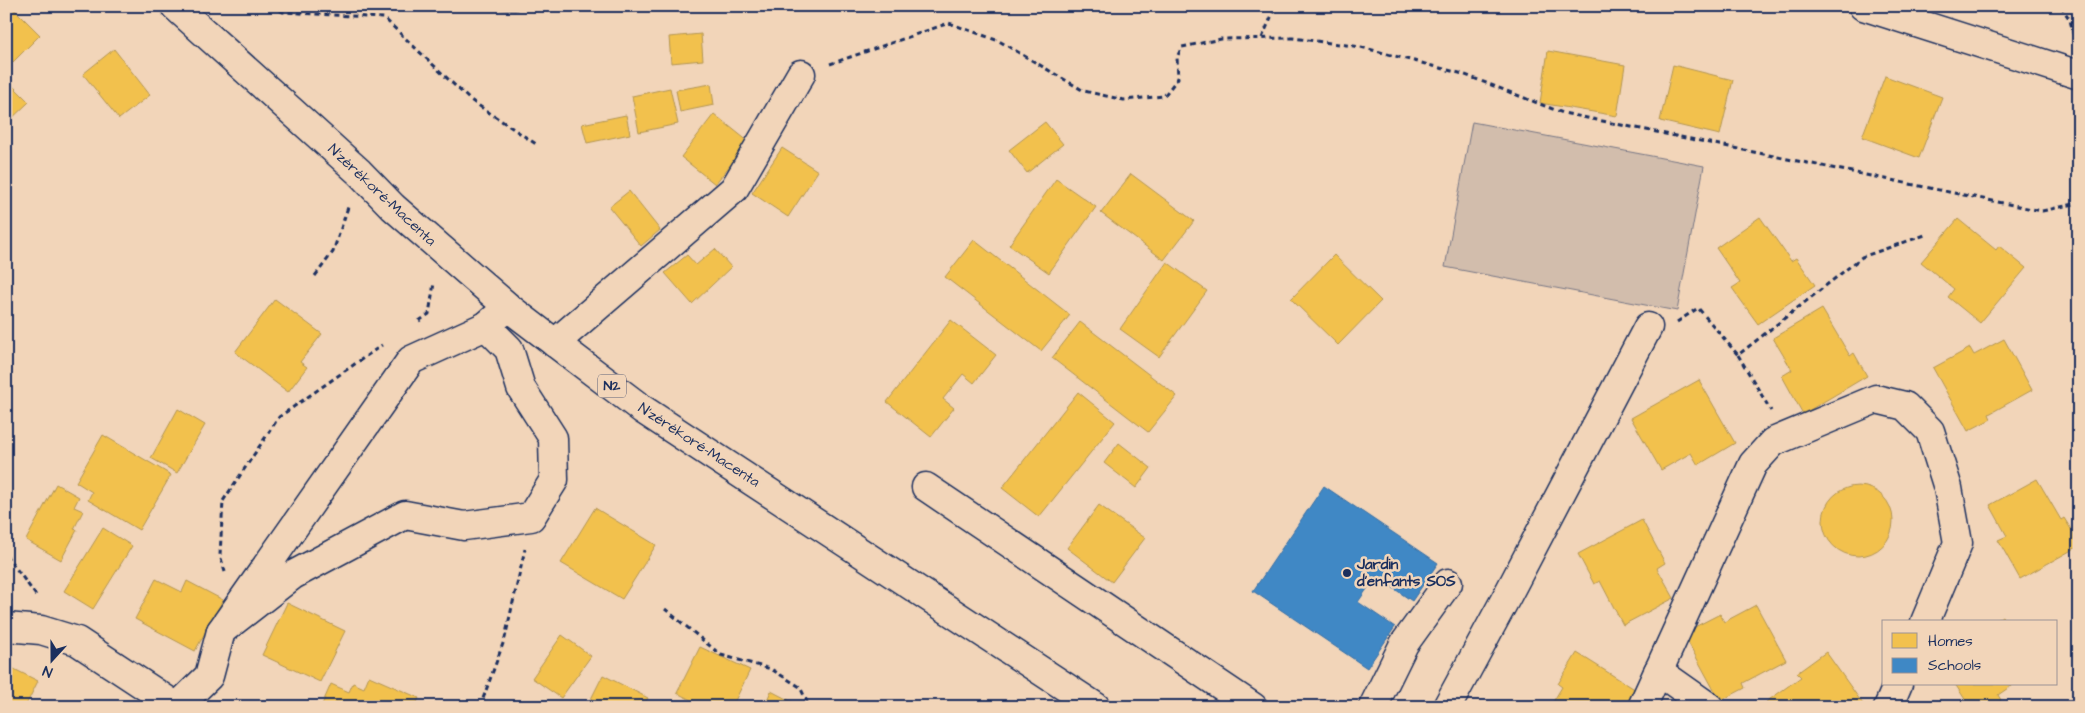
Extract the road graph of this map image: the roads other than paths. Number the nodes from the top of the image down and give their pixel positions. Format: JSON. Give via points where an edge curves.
{"nodes":[{"id":1,"x":175,"y":6,"type":"edge"},
{"id":2,"x":1863,"y":6,"type":"edge"},
{"id":3,"x":801,"y":74,"type":"road end"},
{"id":4,"x":2079,"y":75,"type":"edge"},
{"id":5,"x":508,"y":308,"type":"junction"},
{"id":6,"x":486,"y":326,"type":"junction"},
{"id":7,"x":1648,"y":327,"type":"road end"},
{"id":8,"x":555,"y":344,"type":"junction"},
{"id":9,"x":926,"y":488,"type":"dead end"},
{"id":10,"x":1448,"y":583,"type":"dead end"},
{"id":11,"x":1926,"y":620,"type":"edge"},
{"id":12,"x":6,"y":627,"type":"edge"},
{"id":13,"x":221,"y":631,"type":"junction"},
{"id":14,"x":1658,"y":671,"type":"junction"},
{"id":15,"x":1897,"y":686,"type":"edge"},
{"id":16,"x":177,"y":707,"type":"edge"},
{"id":17,"x":1096,"y":707,"type":"edge"},
{"id":18,"x":1253,"y":707,"type":"edge"},
{"id":19,"x":1373,"y":707,"type":"edge"},
{"id":20,"x":1447,"y":707,"type":"edge"},
{"id":21,"x":1642,"y":707,"type":"edge"},
{"id":22,"x":1709,"y":707,"type":"edge"},
{"id":23,"x":1888,"y":707,"type":"edge"}],
"edges":[{"from":1,"to":5,"type":"main road","name":"N'zérékoré-Macenta","number":"N2"},
{"from":2,"to":4,"type":"main road"},
{"from":3,"to":8,"type":"main road","via":[[734,189]]},
{"from":5,"to":6,"type":"main road"},
{"from":5,"to":8,"type":"main road","name":"N'zérékoré-Macenta","number":"N2"},
{"from":6,"to":13,"type":"main road","via":[[411,360]]},
{"from":6,"to":13,"type":"main road","via":[[509,350],[521,388],[553,438],[554,480],[530,517],[464,526],[405,515],[293,575]]},
{"from":7,"to":20,"type":"main road"},
{"from":8,"to":17,"type":"main road","name":"N'zérékoré-Macenta","number":"N2","via":[[642,409]]},
{"from":9,"to":18,"type":"main road"},
{"from":10,"to":19,"type":"main road","via":[[1404,644]]},
{"from":11,"to":14,"type":"main road","via":[[1958,543],[1948,488],[1930,431],[1905,406],[1876,399],[1773,442],[1752,464]]},
{"from":12,"to":16,"type":"main road","via":[[41,630],[77,641]]},
{"from":13,"to":16,"type":"main road","via":[[209,676]]},
{"from":14,"to":21,"type":"main road"},
{"from":14,"to":22,"type":"main road"},
{"from":15,"to":23,"type":"main road"}]}
